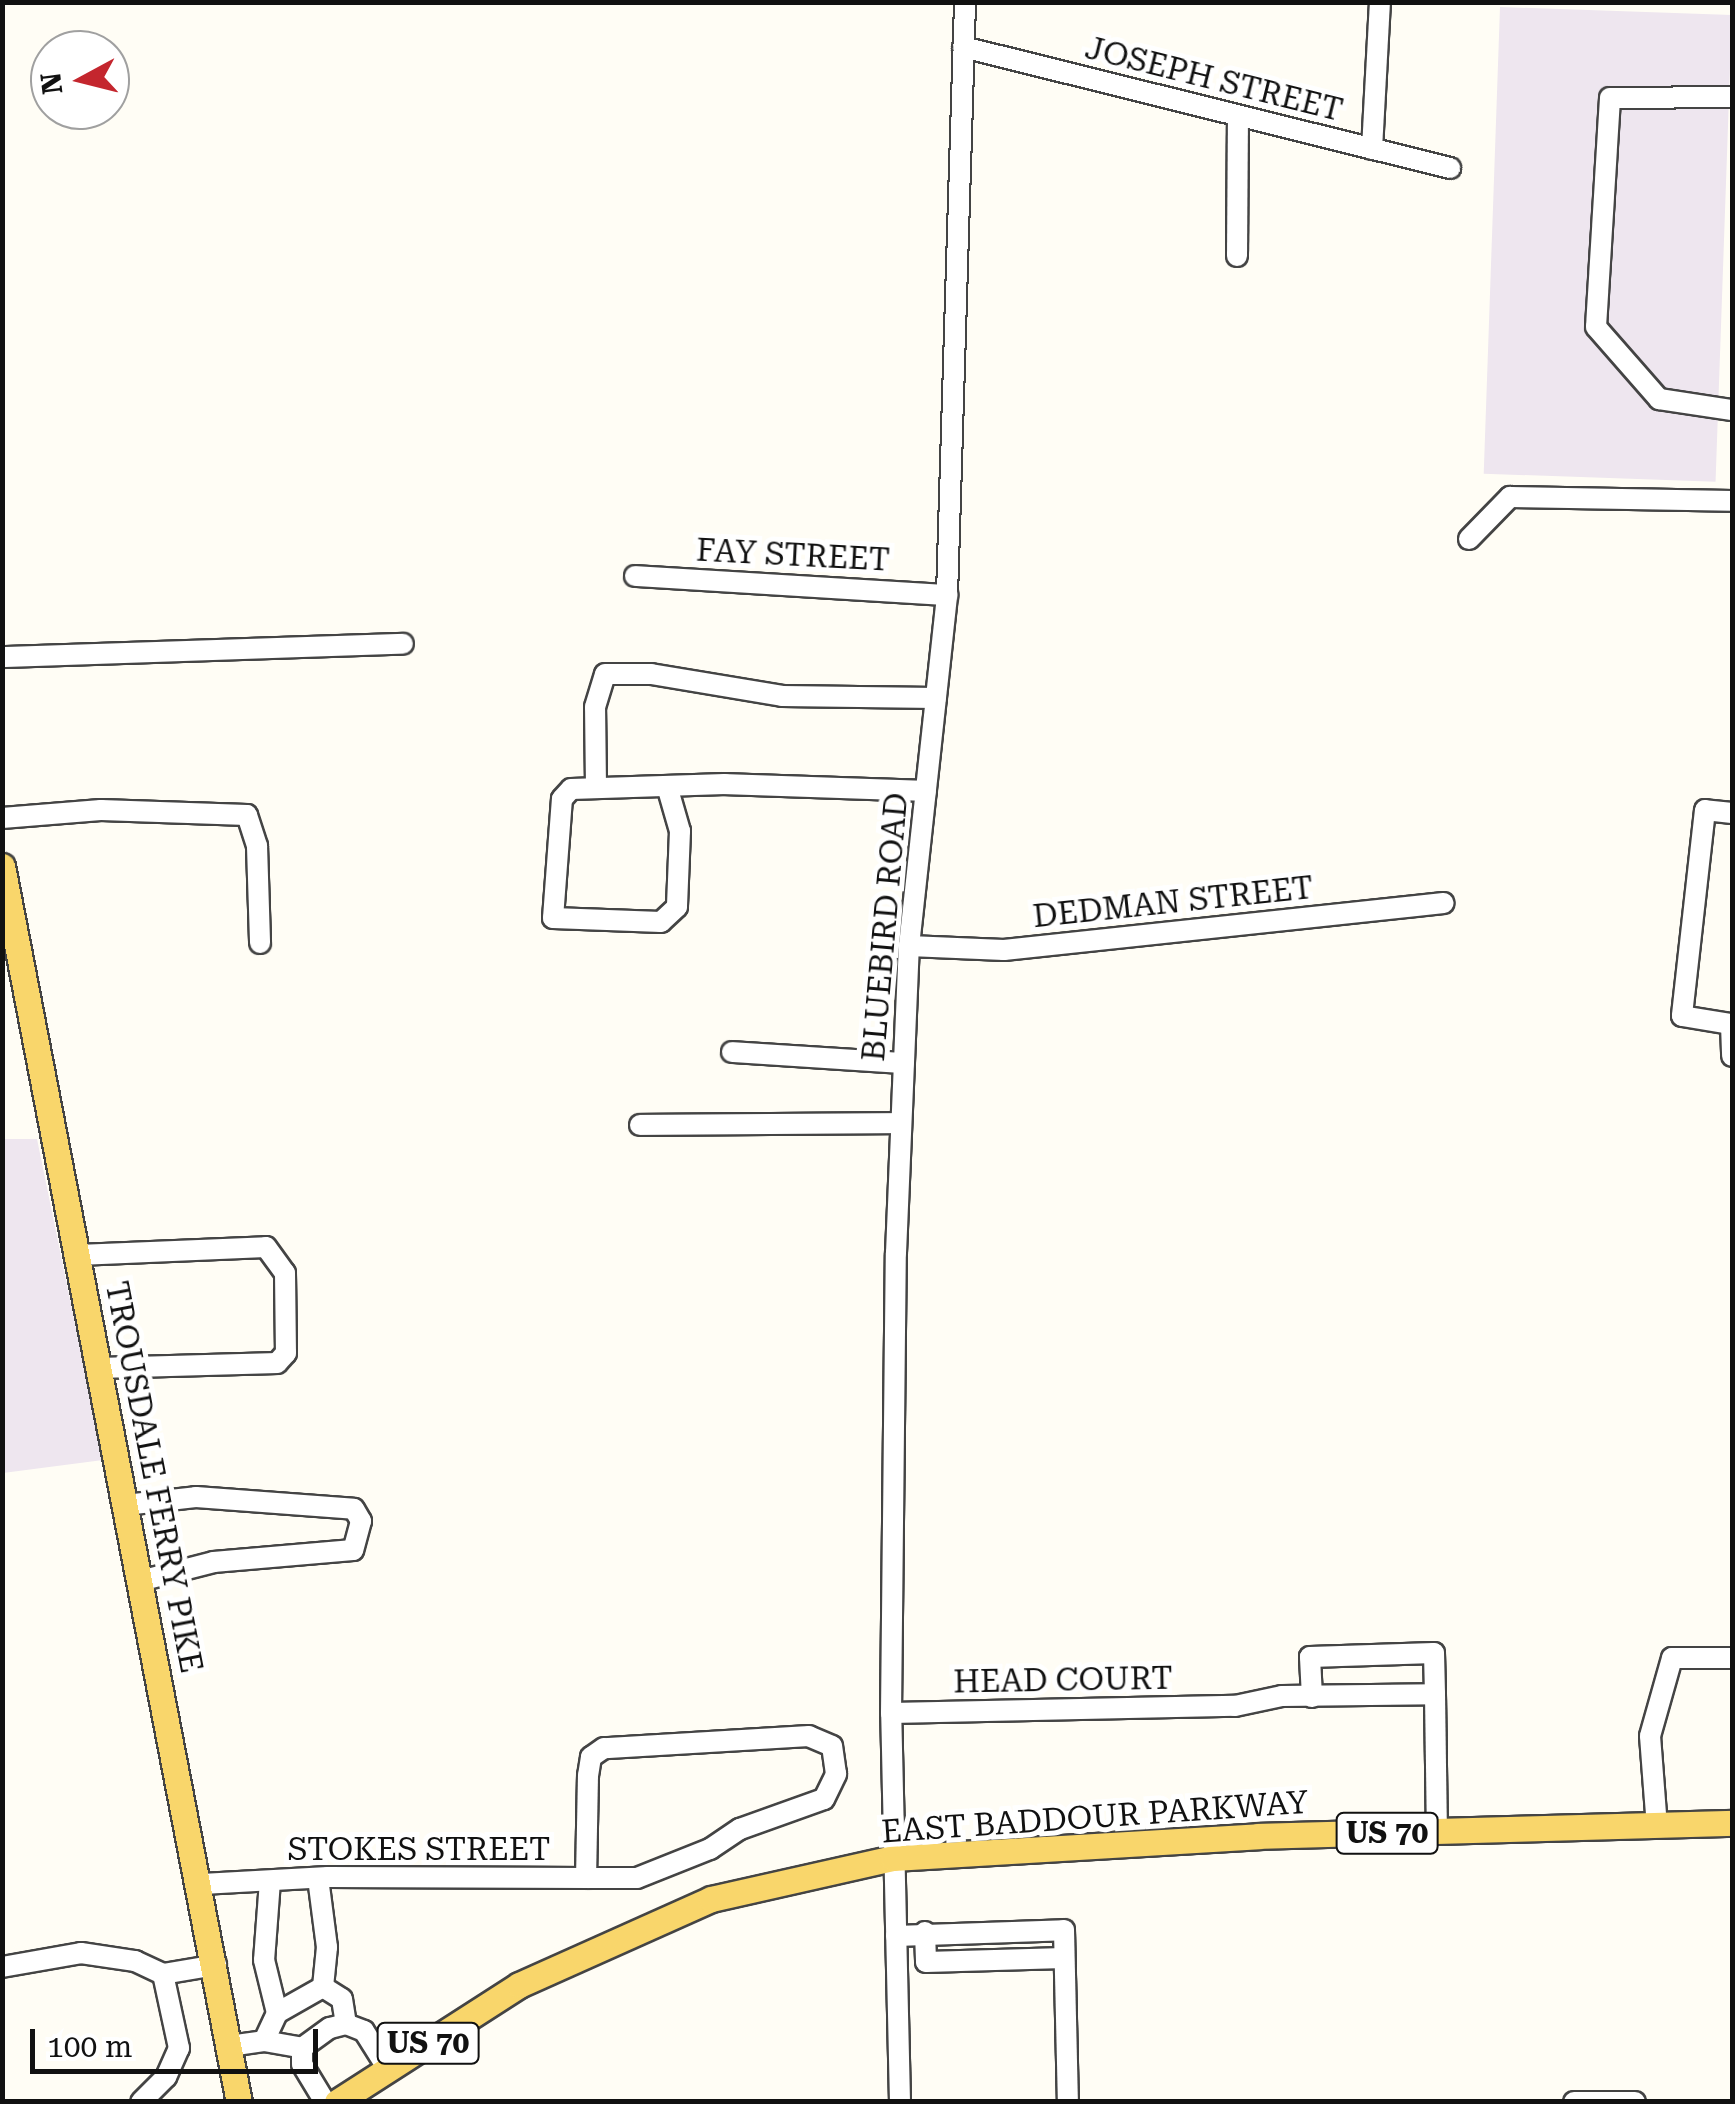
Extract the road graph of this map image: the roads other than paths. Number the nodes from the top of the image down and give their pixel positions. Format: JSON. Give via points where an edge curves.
{"nodes":[{"id":1,"x":965,"y":2,"type":"edge"},
{"id":2,"x":1380,"y":2,"type":"edge"},
{"id":3,"x":963,"y":47,"type":"junction"},
{"id":4,"x":1732,"y":97,"type":"edge"},
{"id":5,"x":1238,"y":117,"type":"junction"},
{"id":6,"x":1372,"y":149,"type":"junction"},
{"id":7,"x":1450,"y":168,"type":"dead end"},
{"id":8,"x":1236,"y":256,"type":"dead end"},
{"id":9,"x":1732,"y":410,"type":"edge"},
{"id":10,"x":1732,"y":501,"type":"edge"},
{"id":11,"x":1470,"y":539,"type":"dead end"},
{"id":12,"x":635,"y":576,"type":"dead end"},
{"id":13,"x":947,"y":595,"type":"junction"},
{"id":14,"x":403,"y":644,"type":"dead end"},
{"id":15,"x":2,"y":657,"type":"edge"},
{"id":16,"x":936,"y":698,"type":"junction"},
{"id":17,"x":596,"y":786,"type":"junction"},
{"id":18,"x":667,"y":786,"type":"junction"},
{"id":19,"x":926,"y":791,"type":"junction"},
{"id":20,"x":1732,"y":813,"type":"edge"},
{"id":21,"x":2,"y":818,"type":"edge"},
{"id":22,"x":2,"y":866,"type":"edge"},
{"id":23,"x":1443,"y":903,"type":"dead end"},
{"id":24,"x":260,"y":943,"type":"dead end"},
{"id":25,"x":909,"y":946,"type":"junction"},
{"id":26,"x":1732,"y":1024,"type":"edge"},
{"id":27,"x":732,"y":1052,"type":"dead end"},
{"id":28,"x":1732,"y":1056,"type":"edge"},
{"id":29,"x":904,"y":1063,"type":"junction"},
{"id":30,"x":901,"y":1123,"type":"junction"},
{"id":31,"x":640,"y":1125,"type":"dead end"},
{"id":32,"x":78,"y":1255,"type":"junction"},
{"id":33,"x":99,"y":1368,"type":"junction"},
{"id":34,"x":125,"y":1506,"type":"junction"},
{"id":35,"x":140,"y":1582,"type":"junction"},
{"id":36,"x":1732,"y":1658,"type":"edge"},
{"id":37,"x":1435,"y":1694,"type":"junction"},
{"id":38,"x":1312,"y":1697,"type":"junction"},
{"id":39,"x":891,"y":1713,"type":"junction"},
{"id":40,"x":1732,"y":1823,"type":"edge"},
{"id":41,"x":1657,"y":1826,"type":"junction"},
{"id":42,"x":1437,"y":1832,"type":"junction"},
{"id":43,"x":894,"y":1858,"type":"junction"},
{"id":44,"x":318,"y":1878,"type":"junction"},
{"id":45,"x":586,"y":1878,"type":"junction"},
{"id":46,"x":270,"y":1880,"type":"junction"},
{"id":47,"x":202,"y":1884,"type":"junction"},
{"id":48,"x":925,"y":1932,"type":"junction"},
{"id":49,"x":896,"y":1936,"type":"junction"},
{"id":50,"x":1064,"y":1958,"type":"junction"},
{"id":51,"x":216,"y":1965,"type":"junction"},
{"id":52,"x":2,"y":1967,"type":"edge"},
{"id":53,"x":163,"y":1974,"type":"junction"},
{"id":54,"x":323,"y":1987,"type":"junction"},
{"id":55,"x":278,"y":2013,"type":"junction"},
{"id":56,"x":346,"y":2024,"type":"junction"},
{"id":57,"x":264,"y":2041,"type":"junction"},
{"id":58,"x":230,"y":2046,"type":"junction"},
{"id":59,"x":302,"y":2048,"type":"junction"},
{"id":60,"x":388,"y":2069,"type":"junction"},
{"id":61,"x":142,"y":2102,"type":"edge"},
{"id":62,"x":239,"y":2102,"type":"edge"},
{"id":63,"x":326,"y":2102,"type":"edge"},
{"id":64,"x":337,"y":2102,"type":"edge"},
{"id":65,"x":900,"y":2102,"type":"edge"},
{"id":66,"x":1068,"y":2102,"type":"edge"},
{"id":67,"x":1574,"y":2102,"type":"edge"},
{"id":68,"x":1635,"y":2102,"type":"edge"}],
"edges":[{"from":1,"to":3,"type":"street","name":"BLUEBIRD ROAD"},
{"from":2,"to":6,"type":"street"},
{"from":3,"to":5,"type":"street","name":"JOSEPH STREET"},
{"from":3,"to":13,"type":"street","name":"BLUEBIRD ROAD"},
{"from":4,"to":9,"type":"street","via":[[1610,98],[1596,327],[1659,399]]},
{"from":5,"to":6,"type":"street","name":"JOSEPH STREET"},
{"from":5,"to":8,"type":"street"},
{"from":6,"to":7,"type":"street","name":"JOSEPH STREET"},
{"from":10,"to":11,"type":"street","via":[[1510,497]]},
{"from":12,"to":13,"type":"street","name":"FAY STREET"},
{"from":13,"to":16,"type":"street","name":"BLUEBIRD ROAD"},
{"from":14,"to":15,"type":"street"},
{"from":16,"to":17,"type":"street","via":[[782,696],[652,674],[605,674],[596,696]]},
{"from":16,"to":19,"type":"street","name":"BLUEBIRD ROAD"},
{"from":17,"to":18,"type":"street"},
{"from":17,"to":18,"type":"street","via":[[570,789],[562,800],[553,918],[662,922],[677,907],[680,831]]},
{"from":18,"to":19,"type":"street"},
{"from":19,"to":25,"type":"street","name":"BLUEBIRD ROAD"},
{"from":20,"to":26,"type":"street","via":[[1705,810],[1682,1016]]},
{"from":21,"to":24,"type":"street","via":[[101,810],[248,815],[258,846]]},
{"from":22,"to":32,"type":"main road","name":"TROUSDALE FERRY PIKE"},
{"from":23,"to":25,"type":"street","name":"DEDMAN STREET","via":[[1004,950]]},
{"from":25,"to":29,"type":"street","name":"BLUEBIRD ROAD"},
{"from":26,"to":28,"type":"street"},
{"from":27,"to":29,"type":"street"},
{"from":29,"to":30,"type":"street","name":"BLUEBIRD ROAD"},
{"from":30,"to":31,"type":"street"},
{"from":30,"to":39,"type":"street","name":"BLUEBIRD ROAD"},
{"from":32,"to":33,"type":"main road","name":"TROUSDALE FERRY PIKE"},
{"from":32,"to":33,"type":"street","via":[[266,1247],[286,1274],[286,1354],[277,1364]]},
{"from":33,"to":34,"type":"main road","name":"TROUSDALE FERRY PIKE"},
{"from":34,"to":35,"type":"main road","name":"TROUSDALE FERRY PIKE"},
{"from":34,"to":35,"type":"street","via":[[196,1498],[354,1509],[360,1521],[352,1550],[214,1562]]},
{"from":35,"to":47,"type":"main road","name":"TROUSDALE FERRY PIKE"},
{"from":36,"to":41,"type":"street","via":[[1672,1658],[1650,1736]]},
{"from":37,"to":38,"type":"street","name":"HEAD COURT"},
{"from":37,"to":38,"type":"street","via":[[1434,1652],[1310,1658]]},
{"from":37,"to":42,"type":"street"},
{"from":38,"to":39,"type":"street","name":"HEAD COURT","via":[[1235,1706]]},
{"from":39,"to":43,"type":"street","name":"BLUEBIRD ROAD"},
{"from":40,"to":41,"type":"main road","name":"EAST BADDOUR PARKWAY","number":"US 70"},
{"from":41,"to":42,"type":"main road","name":"EAST BADDOUR PARKWAY","number":"US 70"},
{"from":42,"to":43,"type":"main road","name":"EAST BADDOUR PARKWAY","number":"US 70"},
{"from":43,"to":49,"type":"street","name":"BLUEBIRD ROAD"},
{"from":43,"to":60,"type":"main road","name":"EAST BADDOUR PARKWAY","number":"US 70","via":[[711,1899],[519,1985]]},
{"from":44,"to":45,"type":"street","name":"STOKES STREET"},
{"from":44,"to":46,"type":"street","name":"STOKES STREET"},
{"from":44,"to":54,"type":"street","via":[[328,1948]]},
{"from":45,"to":45,"type":"street","name":"STOKES STREET","via":[[637,1878],[710,1850],[740,1828],[824,1799],[836,1774],[832,1746],[809,1736],[604,1748],[592,1756],[588,1775]]},
{"from":46,"to":47,"type":"street","name":"STOKES STREET"},
{"from":46,"to":55,"type":"street","via":[[264,1960]]},
{"from":47,"to":51,"type":"main road","name":"TROUSDALE FERRY PIKE"},
{"from":48,"to":49,"type":"street"},
{"from":48,"to":50,"type":"street","via":[[1064,1930]]},
{"from":48,"to":50,"type":"street","via":[[926,1962]]},
{"from":49,"to":65,"type":"street","name":"BLUEBIRD ROAD"},
{"from":50,"to":66,"type":"street"},
{"from":51,"to":53,"type":"street"},
{"from":51,"to":58,"type":"main road","name":"TROUSDALE FERRY PIKE"},
{"from":52,"to":53,"type":"street","via":[[80,1953],[134,1961]]},
{"from":53,"to":61,"type":"street","via":[[179,2048],[166,2076]]},
{"from":54,"to":55,"type":"street"},
{"from":54,"to":56,"type":"street","via":[[342,1999]]},
{"from":55,"to":57,"type":"street"},
{"from":56,"to":59,"type":"street"},
{"from":56,"to":60,"type":"street","via":[[364,2031]]},
{"from":57,"to":58,"type":"street"},
{"from":57,"to":59,"type":"street"},
{"from":58,"to":62,"type":"main road","name":"TROUSDALE FERRY PIKE"},
{"from":59,"to":63,"type":"street","via":[[302,2064]]},
{"from":60,"to":64,"type":"main road","name":"EAST BADDOUR PARKWAY","number":"US 70"},
{"from":67,"to":68,"type":"street"}]}
